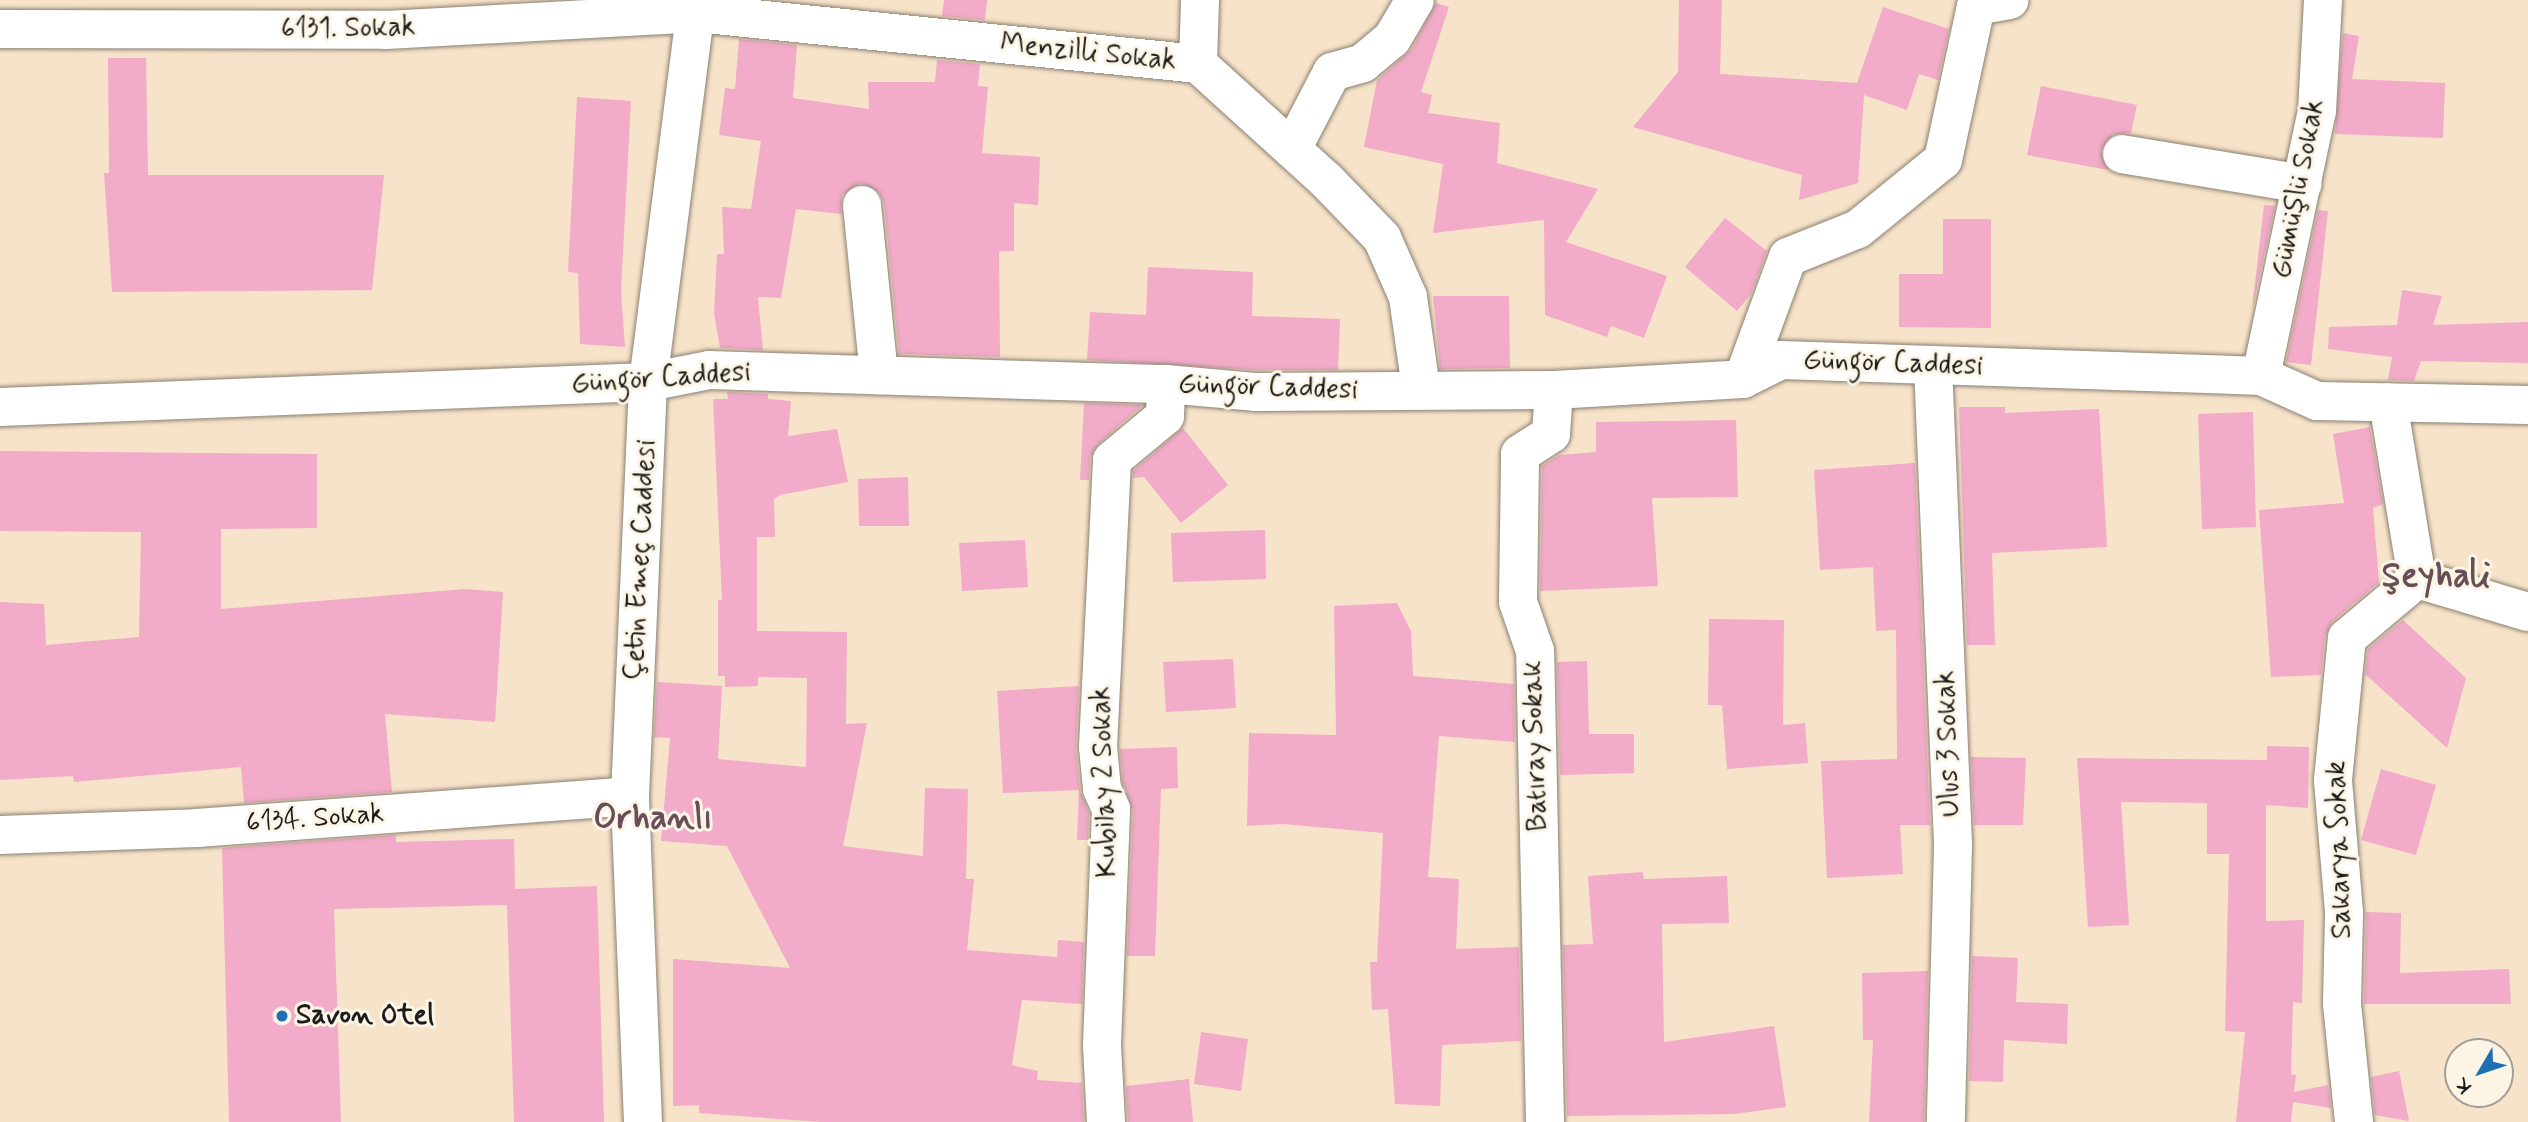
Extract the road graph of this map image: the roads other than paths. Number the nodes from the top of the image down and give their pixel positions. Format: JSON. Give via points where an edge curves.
{"nodes":[{"id":1,"x":1200,"y":0,"type":"edge"},
{"id":2,"x":1415,"y":0,"type":"edge"},
{"id":3,"x":2323,"y":0,"type":"edge"},
{"id":4,"x":1987,"y":2,"type":"edge"},
{"id":5,"x":697,"y":7,"type":"edge"},
{"id":6,"x":122,"y":15,"type":"edge"},
{"id":7,"x":386,"y":15,"type":"edge"},
{"id":8,"x":0,"y":29,"type":"edge"},
{"id":9,"x":1198,"y":65,"type":"junction"},
{"id":10,"x":1292,"y":149,"type":"junction"},
{"id":11,"x":2122,"y":154,"type":"dead end"},
{"id":12,"x":2303,"y":184,"type":"junction"},
{"id":13,"x":862,"y":205,"type":"dead end"},
{"id":14,"x":1933,"y":366,"type":"junction"},
{"id":15,"x":879,"y":375,"type":"junction"},
{"id":16,"x":2261,"y":376,"type":"junction"},
{"id":17,"x":1743,"y":379,"type":"junction"},
{"id":18,"x":648,"y":382,"type":"junction"},
{"id":19,"x":1166,"y":384,"type":"junction"},
{"id":20,"x":1421,"y":388,"type":"junction"},
{"id":21,"x":1553,"y":390,"type":"junction"},
{"id":22,"x":2388,"y":402,"type":"junction"},
{"id":23,"x":2528,"y":405,"type":"edge"},
{"id":24,"x":0,"y":407,"type":"edge"},
{"id":25,"x":2417,"y":579,"type":"junction"},
{"id":26,"x":2528,"y":612,"type":"edge"},
{"id":27,"x":630,"y":796,"type":"junction"},
{"id":28,"x":0,"y":835,"type":"edge"},
{"id":29,"x":643,"y":1122,"type":"edge"},
{"id":30,"x":1106,"y":1122,"type":"edge"},
{"id":31,"x":1545,"y":1122,"type":"edge"},
{"id":32,"x":1946,"y":1122,"type":"edge"},
{"id":33,"x":2354,"y":1122,"type":"edge"}],
"edges":[{"from":1,"to":9,"type":"street"},
{"from":2,"to":10,"type":"street","via":[[1392,39],[1363,63],[1332,72]]},
{"from":3,"to":12,"type":"street","name":"Gümüşlü Sokak","via":[[2317,111]]},
{"from":4,"to":17,"type":"street","via":[[1943,160],[1858,229],[1787,257]]},
{"from":5,"to":7,"type":"street","name":"6131. Sokak"},
{"from":5,"to":9,"type":"street","name":"Menzilli Sokak"},
{"from":5,"to":18,"type":"street","name":"Çetin Emeç Caddesi"},
{"from":6,"to":7,"type":"street","name":"6131. Sokak"},
{"from":6,"to":8,"type":"street","name":"6131. Sokak"},
{"from":9,"to":10,"type":"street","name":"Menzilli Sokak"},
{"from":10,"to":20,"type":"street","name":"Menzilli Sokak","via":[[1382,238],[1408,298]]},
{"from":11,"to":12,"type":"street"},
{"from":12,"to":16,"type":"street","name":"Gümüşlü Sokak"},
{"from":13,"to":15,"type":"street"},
{"from":14,"to":16,"type":"street","name":"Güngör Caddesi"},
{"from":14,"to":17,"type":"street","name":"Güngör Caddesi","via":[[1781,360]]},
{"from":14,"to":32,"type":"street","name":"Ulus 3 Sokak","via":[[1953,846]]},
{"from":15,"to":18,"type":"street","name":"Güngör Caddesi","via":[[709,370]]},
{"from":15,"to":19,"type":"street","name":"Güngör Caddesi"},
{"from":16,"to":22,"type":"street","name":"Güngör Caddesi","via":[[2317,401]]},
{"from":17,"to":21,"type":"street","name":"Güngör Caddesi"},
{"from":18,"to":24,"type":"street","name":"Güngör Caddesi"},
{"from":18,"to":27,"type":"street","name":"Çetin Emeç Caddesi"},
{"from":19,"to":20,"type":"street","name":"Güngör Caddesi","via":[[1255,392],[1379,393]]},
{"from":19,"to":30,"type":"street","name":"Kubilay 2 Sokak","via":[[1165,416],[1112,460],[1097,747],[1102,789],[1111,809],[1102,1045]]},
{"from":20,"to":21,"type":"street","name":"Güngör Caddesi"},
{"from":21,"to":31,"type":"street","name":"Batıray Sokak","via":[[1551,434],[1520,454],[1518,602],[1535,651]]},
{"from":22,"to":23,"type":"street","name":"Güngör Caddesi"},
{"from":22,"to":25,"type":"street"},
{"from":25,"to":26,"type":"street"},
{"from":25,"to":33,"type":"street","name":"Sakarya Sokak","via":[[2347,638],[2333,780],[2344,912],[2342,1003]]},
{"from":27,"to":28,"type":"street","name":"6134. Sokak","via":[[197,828]]},
{"from":27,"to":29,"type":"street","name":"Çetin Emeç Caddesi"}]}
